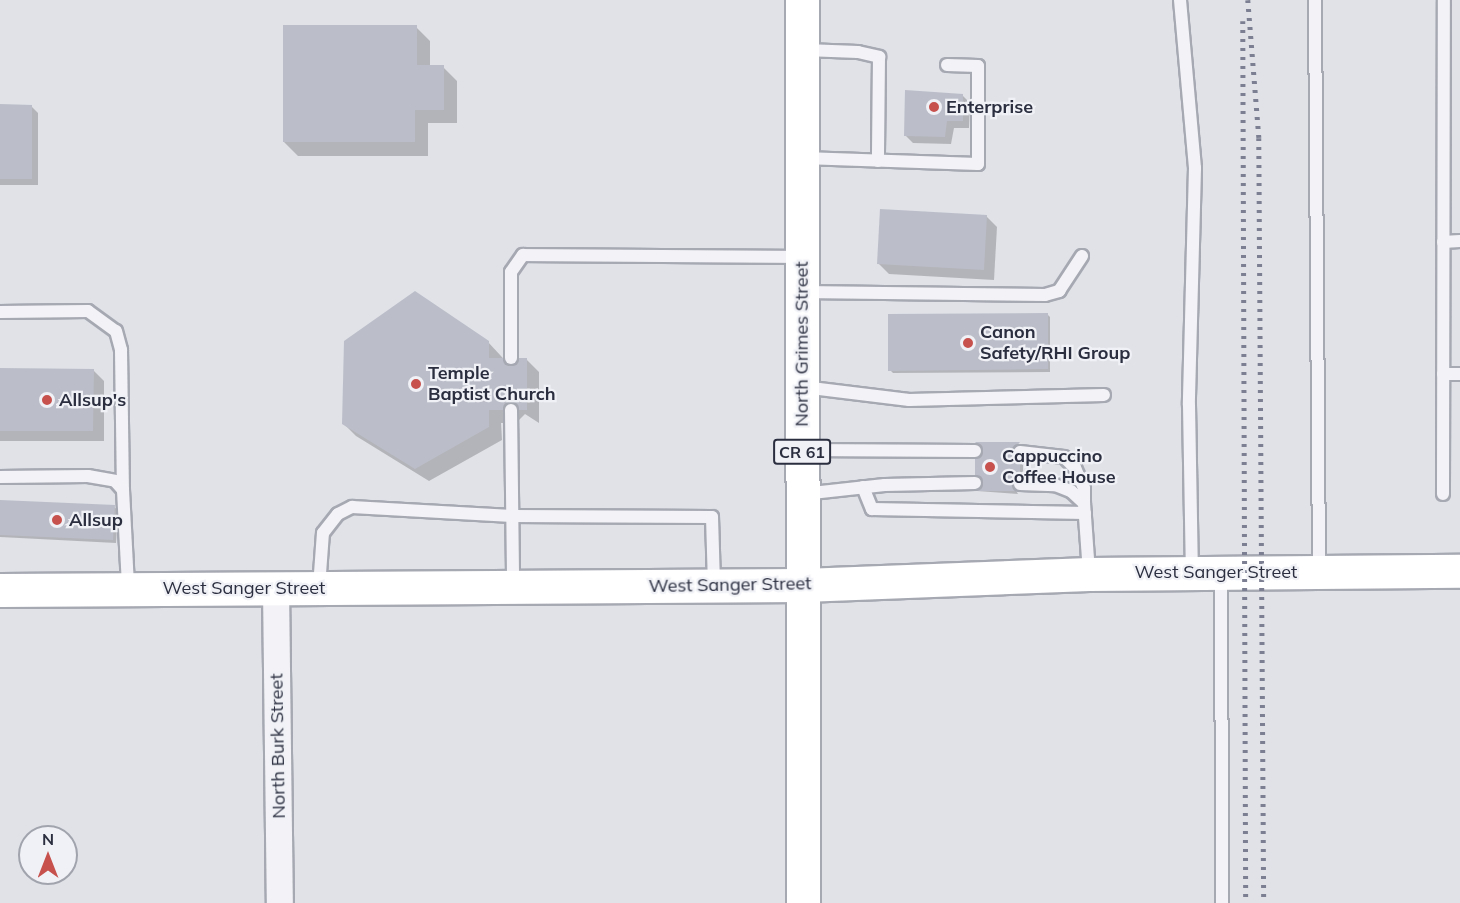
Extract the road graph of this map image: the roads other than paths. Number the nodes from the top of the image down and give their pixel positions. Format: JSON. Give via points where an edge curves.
{"nodes":[{"id":1,"x":802,"y":0,"type":"edge"},
{"id":2,"x":1180,"y":0,"type":"edge"},
{"id":3,"x":1315,"y":0,"type":"edge"},
{"id":4,"x":1444,"y":0,"type":"edge"},
{"id":5,"x":802,"y":50,"type":"junction"},
{"id":6,"x":947,"y":65,"type":"dead end"},
{"id":7,"x":802,"y":158,"type":"junction"},
{"id":8,"x":878,"y":161,"type":"junction"},
{"id":9,"x":1443,"y":242,"type":"junction"},
{"id":10,"x":1460,"y":242,"type":"edge"},
{"id":11,"x":802,"y":256,"type":"junction"},
{"id":12,"x":1082,"y":256,"type":"dead end"},
{"id":13,"x":802,"y":292,"type":"junction"},
{"id":14,"x":0,"y":312,"type":"edge"},
{"id":15,"x":511,"y":358,"type":"dead end"},
{"id":16,"x":1443,"y":374,"type":"junction"},
{"id":17,"x":1460,"y":374,"type":"edge"},
{"id":18,"x":802,"y":387,"type":"junction"},
{"id":19,"x":1104,"y":396,"type":"dead end"},
{"id":20,"x":511,"y":411,"type":"dead end"},
{"id":21,"x":802,"y":450,"type":"junction"},
{"id":22,"x":975,"y":451,"type":"dead end"},
{"id":23,"x":1020,"y":452,"type":"dead end"},
{"id":24,"x":0,"y":477,"type":"edge"},
{"id":25,"x":975,"y":483,"type":"dead end"},
{"id":26,"x":1020,"y":484,"type":"dead end"},
{"id":27,"x":863,"y":487,"type":"junction"},
{"id":28,"x":123,"y":490,"type":"junction"},
{"id":29,"x":802,"y":494,"type":"junction"},
{"id":30,"x":1443,"y":494,"type":"dead end"},
{"id":31,"x":1084,"y":508,"type":"junction"},
{"id":32,"x":512,"y":516,"type":"junction"},
{"id":33,"x":1206,"y":571,"type":"junction"},
{"id":34,"x":1460,"y":571,"type":"edge"},
{"id":35,"x":1319,"y":572,"type":"junction"},
{"id":36,"x":1089,"y":574,"type":"junction"},
{"id":37,"x":802,"y":585,"type":"junction"},
{"id":38,"x":714,"y":586,"type":"junction"},
{"id":39,"x":513,"y":587,"type":"junction"},
{"id":40,"x":128,"y":588,"type":"junction"},
{"id":41,"x":276,"y":588,"type":"junction"},
{"id":42,"x":319,"y":588,"type":"junction"},
{"id":43,"x":0,"y":590,"type":"edge"},
{"id":44,"x":280,"y":903,"type":"edge"},
{"id":45,"x":803,"y":903,"type":"edge"},
{"id":46,"x":1222,"y":903,"type":"edge"}],
"edges":[{"from":1,"to":5,"type":"main road","name":"North Grimes Street","number":"CR 61"},
{"from":2,"to":33,"type":"lane","via":[[1195,168],[1189,405]]},
{"from":3,"to":35,"type":"lane"},
{"from":4,"to":9,"type":"lane"},
{"from":5,"to":7,"type":"main road","name":"North Grimes Street","number":"CR 61"},
{"from":5,"to":8,"type":"lane","via":[[858,52],[879,57]]},
{"from":6,"to":8,"type":"lane","via":[[978,66],[978,164]]},
{"from":7,"to":8,"type":"lane"},
{"from":7,"to":11,"type":"main road","name":"North Grimes Street","number":"CR 61"},
{"from":9,"to":10,"type":"lane"},
{"from":9,"to":16,"type":"lane"},
{"from":11,"to":13,"type":"main road","name":"North Grimes Street","number":"CR 61"},
{"from":11,"to":15,"type":"lane","via":[[523,255],[511,272]]},
{"from":12,"to":13,"type":"lane","via":[[1059,291],[1045,295]]},
{"from":13,"to":18,"type":"main road","name":"North Grimes Street","number":"CR 61"},
{"from":14,"to":28,"type":"lane","via":[[88,311],[116,331],[121,350]]},
{"from":16,"to":17,"type":"lane"},
{"from":16,"to":30,"type":"lane"},
{"from":18,"to":19,"type":"lane","via":[[909,400]]},
{"from":18,"to":21,"type":"main road","name":"North Grimes Street","number":"CR 61"},
{"from":20,"to":32,"type":"lane"},
{"from":21,"to":22,"type":"lane"},
{"from":21,"to":29,"type":"main road","name":"North Grimes Street","number":"CR 61"},
{"from":23,"to":31,"type":"lane","via":[[1043,452],[1064,458],[1075,468],[1084,488]]},
{"from":24,"to":28,"type":"lane","via":[[88,476],[115,481]]},
{"from":25,"to":27,"type":"lane"},
{"from":26,"to":31,"type":"lane","via":[[1055,484],[1071,491]]},
{"from":27,"to":29,"type":"lane"},
{"from":27,"to":31,"type":"lane","via":[[872,509]]},
{"from":28,"to":40,"type":"lane"},
{"from":29,"to":37,"type":"main road","name":"North Grimes Street","number":"CR 61"},
{"from":31,"to":36,"type":"lane"},
{"from":32,"to":38,"type":"lane","via":[[712,516]]},
{"from":32,"to":39,"type":"lane"},
{"from":32,"to":42,"type":"lane","via":[[352,507],[338,514],[323,533]]},
{"from":33,"to":35,"type":"main road","name":"West Sanger Street"},
{"from":33,"to":36,"type":"main road","name":"West Sanger Street"},
{"from":33,"to":46,"type":"lane"},
{"from":34,"to":35,"type":"main road","name":"West Sanger Street"},
{"from":36,"to":37,"type":"main road","name":"West Sanger Street"},
{"from":37,"to":38,"type":"main road","name":"West Sanger Street"},
{"from":37,"to":45,"type":"main road","name":"North Grimes Street","number":"CR 61"},
{"from":38,"to":39,"type":"main road","name":"West Sanger Street"},
{"from":39,"to":42,"type":"main road","name":"West Sanger Street"},
{"from":40,"to":41,"type":"main road","name":"West Sanger Street"},
{"from":40,"to":43,"type":"main road","name":"West Sanger Street"},
{"from":41,"to":42,"type":"main road","name":"West Sanger Street"},
{"from":41,"to":44,"type":"street","name":"North Burk Street"}]}
